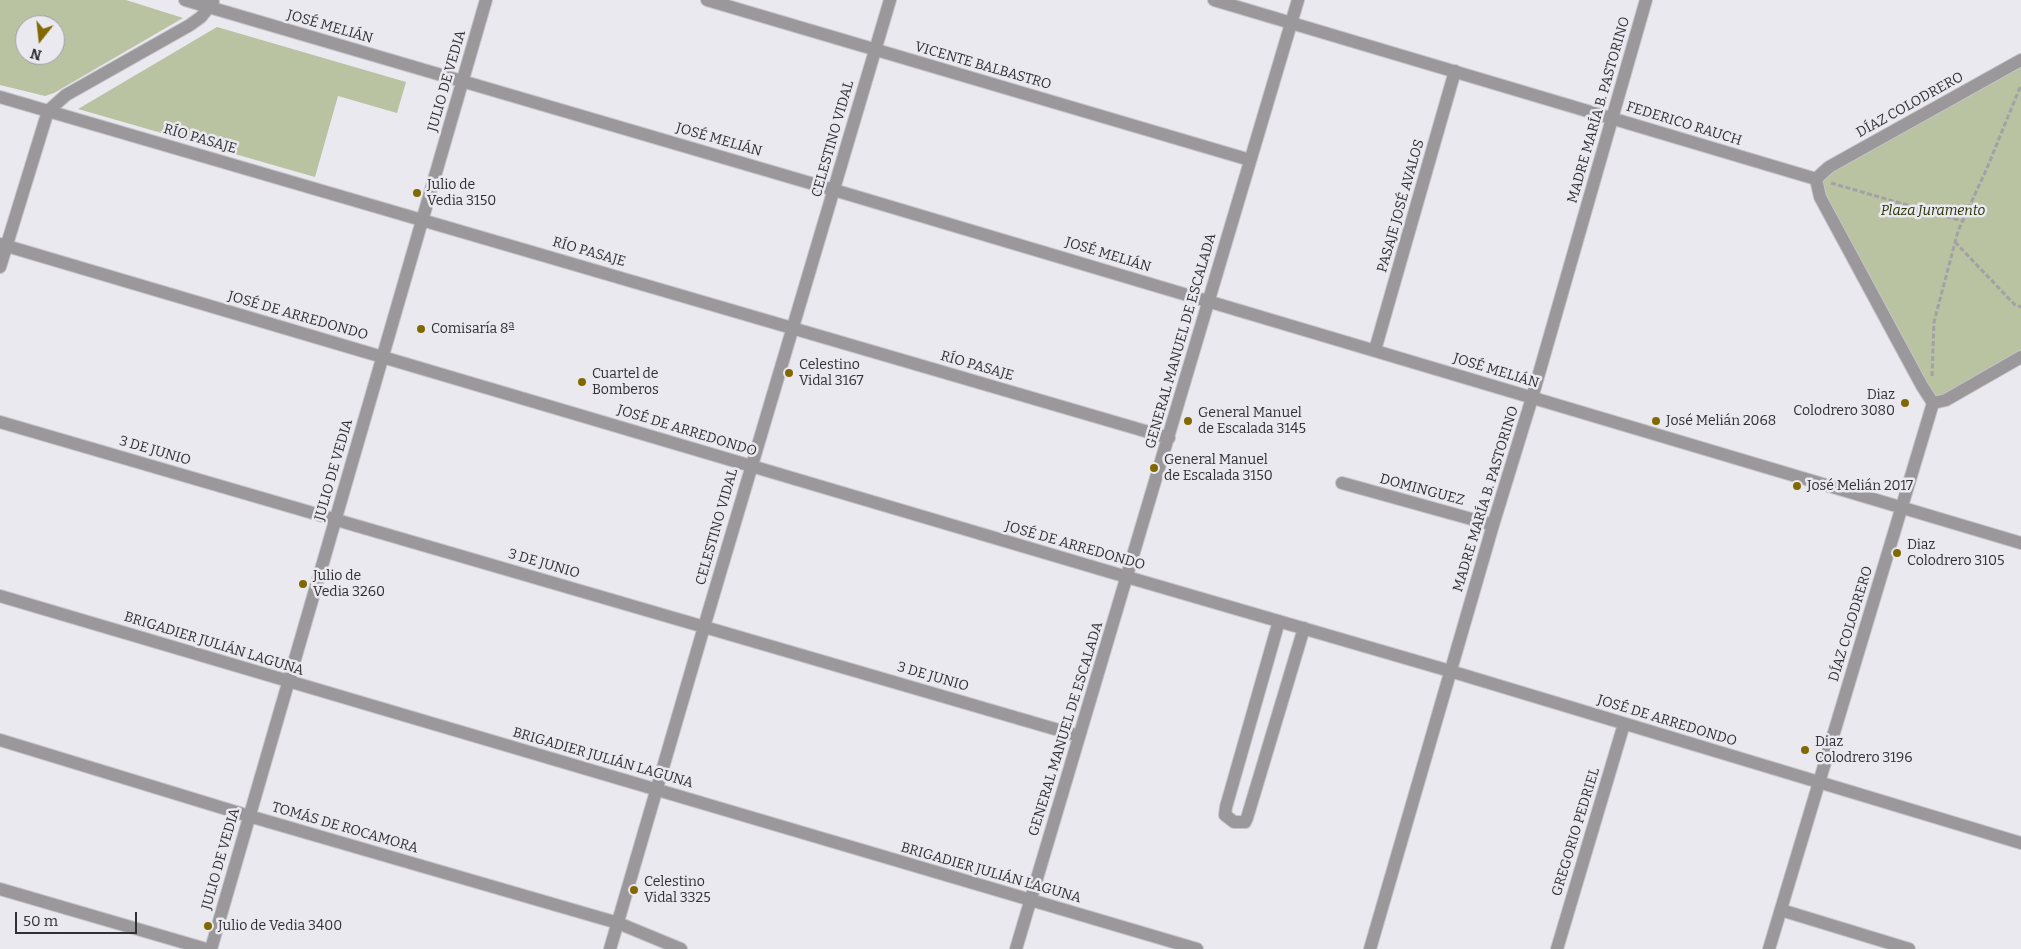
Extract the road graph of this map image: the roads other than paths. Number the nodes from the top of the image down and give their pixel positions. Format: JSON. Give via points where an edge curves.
{"nodes":[{"id":1,"x":185,"y":0,"type":"edge"},
{"id":2,"x":486,"y":0,"type":"edge"},
{"id":3,"x":707,"y":0,"type":"edge"},
{"id":4,"x":890,"y":0,"type":"edge"},
{"id":5,"x":1214,"y":0,"type":"edge"},
{"id":6,"x":1298,"y":0,"type":"edge"},
{"id":7,"x":1646,"y":0,"type":"edge"},
{"id":8,"x":212,"y":4,"type":"edge"},
{"id":9,"x":1291,"y":23,"type":"junction"},
{"id":10,"x":875,"y":49,"type":"junction"},
{"id":11,"x":2021,"y":60,"type":"edge"},
{"id":12,"x":1455,"y":71,"type":"junction"},
{"id":13,"x":463,"y":80,"type":"junction"},
{"id":14,"x":0,"y":97,"type":"edge"},
{"id":15,"x":48,"y":111,"type":"junction"},
{"id":16,"x":1612,"y":118,"type":"junction"},
{"id":17,"x":1250,"y":160,"type":"junction"},
{"id":18,"x":1816,"y":179,"type":"junction"},
{"id":19,"x":834,"y":190,"type":"junction"},
{"id":20,"x":422,"y":219,"type":"junction"},
{"id":21,"x":3,"y":245,"type":"edge"},
{"id":22,"x":0,"y":267,"type":"edge"},
{"id":23,"x":1208,"y":301,"type":"junction"},
{"id":24,"x":792,"y":328,"type":"junction"},
{"id":25,"x":1375,"y":350,"type":"junction"},
{"id":26,"x":383,"y":356,"type":"junction"},
{"id":27,"x":2021,"y":357,"type":"edge"},
{"id":28,"x":1532,"y":398,"type":"junction"},
{"id":29,"x":1933,"y":403,"type":"junction"},
{"id":30,"x":0,"y":422,"type":"edge"},
{"id":31,"x":1169,"y":438,"type":"junction"},
{"id":32,"x":751,"y":466,"type":"junction"},
{"id":33,"x":1342,"y":483,"type":"dead end"},
{"id":34,"x":1902,"y":508,"type":"junction"},
{"id":35,"x":335,"y":519,"type":"junction"},
{"id":36,"x":1493,"y":525,"type":"junction"},
{"id":37,"x":2021,"y":543,"type":"edge"},
{"id":38,"x":1127,"y":577,"type":"junction"},
{"id":39,"x":0,"y":596,"type":"edge"},
{"id":40,"x":1279,"y":621,"type":"junction"},
{"id":41,"x":704,"y":627,"type":"junction"},
{"id":42,"x":1304,"y":628,"type":"junction"},
{"id":43,"x":1450,"y":671,"type":"junction"},
{"id":44,"x":288,"y":681,"type":"junction"},
{"id":45,"x":1624,"y":724,"type":"junction"},
{"id":46,"x":1079,"y":736,"type":"junction"},
{"id":47,"x":0,"y":740,"type":"edge"},
{"id":48,"x":1819,"y":783,"type":"junction"},
{"id":49,"x":656,"y":790,"type":"junction"},
{"id":50,"x":249,"y":816,"type":"junction"},
{"id":51,"x":2021,"y":843,"type":"edge"},
{"id":52,"x":0,"y":889,"type":"edge"},
{"id":53,"x":1030,"y":900,"type":"junction"},
{"id":54,"x":1781,"y":910,"type":"junction"},
{"id":55,"x":618,"y":922,"type":"junction"},
{"id":56,"x":206,"y":949,"type":"edge"},
{"id":57,"x":211,"y":949,"type":"edge"},
{"id":58,"x":610,"y":949,"type":"edge"},
{"id":59,"x":680,"y":949,"type":"edge"},
{"id":60,"x":1016,"y":949,"type":"edge"},
{"id":61,"x":1197,"y":949,"type":"edge"},
{"id":62,"x":1370,"y":949,"type":"edge"},
{"id":63,"x":1557,"y":949,"type":"edge"},
{"id":64,"x":1769,"y":949,"type":"edge"},
{"id":65,"x":1909,"y":949,"type":"edge"}],
"edges":[{"from":1,"to":8,"type":"street","name":"JOSÉ MELIÁN"},
{"from":2,"to":13,"type":"street","name":"JULIO DE VEDIA"},
{"from":3,"to":10,"type":"street","name":"VICENTE BALBASTRO"},
{"from":4,"to":10,"type":"street","name":"CELESTINO VIDAL"},
{"from":5,"to":9,"type":"street","name":"FEDERICO RAUCH"},
{"from":6,"to":9,"type":"street","name":"GENERAL MANUEL DE ESCALADA"},
{"from":7,"to":16,"type":"street","name":"MADRE MARÍA B. PASTORINO"},
{"from":8,"to":13,"type":"street","name":"JOSÉ MELIÁN"},
{"from":8,"to":15,"type":"street","via":[[190,25],[66,95]]},
{"from":9,"to":12,"type":"street","name":"FEDERICO RAUCH"},
{"from":9,"to":17,"type":"street","name":"GENERAL MANUEL DE ESCALADA"},
{"from":10,"to":17,"type":"street","name":"VICENTE BALBASTRO"},
{"from":10,"to":19,"type":"street","name":"CELESTINO VIDAL"},
{"from":11,"to":18,"type":"street","name":"DÍAZ COLODRERO","via":[[1829,167]]},
{"from":12,"to":16,"type":"street","name":"FEDERICO RAUCH"},
{"from":12,"to":25,"type":"street","name":"PASAJE JOSÉ AVALOS"},
{"from":13,"to":19,"type":"street","name":"JOSÉ MELIÁN"},
{"from":13,"to":20,"type":"street","name":"JULIO DE VEDIA"},
{"from":14,"to":15,"type":"street","name":"RÍO PASAJE"},
{"from":15,"to":20,"type":"street","name":"RÍO PASAJE"},
{"from":15,"to":21,"type":"street"},
{"from":16,"to":18,"type":"street","name":"FEDERICO RAUCH"},
{"from":16,"to":28,"type":"street","name":"MADRE MARÍA B. PASTORINO"},
{"from":17,"to":23,"type":"street","name":"GENERAL MANUEL DE ESCALADA"},
{"from":18,"to":29,"type":"street","via":[[1820,197]]},
{"from":19,"to":23,"type":"street","name":"JOSÉ MELIÁN"},
{"from":19,"to":24,"type":"street","name":"CELESTINO VIDAL"},
{"from":20,"to":24,"type":"street","name":"RÍO PASAJE"},
{"from":20,"to":26,"type":"street","name":"JULIO DE VEDIA"},
{"from":21,"to":22,"type":"street"},
{"from":21,"to":26,"type":"street","name":"JOSÉ DE ARREDONDO"},
{"from":23,"to":25,"type":"street","name":"JOSÉ MELIÁN"},
{"from":23,"to":31,"type":"street","name":"GENERAL MANUEL DE ESCALADA"},
{"from":24,"to":31,"type":"street","name":"RÍO PASAJE"},
{"from":24,"to":32,"type":"street","name":"CELESTINO VIDAL"},
{"from":25,"to":28,"type":"street","name":"JOSÉ MELIÁN"},
{"from":26,"to":32,"type":"street","name":"JOSÉ DE ARREDONDO"},
{"from":26,"to":35,"type":"street","name":"JULIO DE VEDIA"},
{"from":27,"to":29,"type":"street","via":[[1946,400]]},
{"from":28,"to":34,"type":"street","name":"JOSÉ MELIÁN"},
{"from":28,"to":36,"type":"street","name":"MADRE MARÍA B. PASTORINO"},
{"from":29,"to":34,"type":"street","name":"DÍAZ COLODRERO"},
{"from":30,"to":35,"type":"street","name":"3 DE JUNIO"},
{"from":31,"to":38,"type":"street","name":"GENERAL MANUEL DE ESCALADA"},
{"from":32,"to":38,"type":"street","name":"JOSÉ DE ARREDONDO"},
{"from":32,"to":41,"type":"street","name":"CELESTINO VIDAL"},
{"from":33,"to":36,"type":"street","name":"DOMINGUEZ"},
{"from":34,"to":37,"type":"street","name":"JOSÉ MELIÁN"},
{"from":34,"to":48,"type":"street","name":"DÍAZ COLODRERO"},
{"from":35,"to":41,"type":"street","name":"3 DE JUNIO"},
{"from":35,"to":44,"type":"street","name":"JULIO DE VEDIA"},
{"from":36,"to":43,"type":"street","name":"MADRE MARÍA B. PASTORINO"},
{"from":38,"to":40,"type":"street","name":"JOSÉ DE ARREDONDO"},
{"from":38,"to":46,"type":"street","name":"GENERAL MANUEL DE ESCALADA"},
{"from":39,"to":44,"type":"street","name":"BRIGADIER JULIÁN LAGUNA"},
{"from":40,"to":42,"type":"street","name":"JOSÉ DE ARREDONDO"},
{"from":40,"to":42,"type":"street","via":[[1226,807],[1225,815],[1234,822],[1245,822],[1248,818]]},
{"from":41,"to":46,"type":"street","name":"3 DE JUNIO"},
{"from":41,"to":49,"type":"street","name":"CELESTINO VIDAL"},
{"from":42,"to":43,"type":"street","name":"JOSÉ DE ARREDONDO"},
{"from":43,"to":45,"type":"street","name":"JOSÉ DE ARREDONDO"},
{"from":43,"to":62,"type":"street","name":"MADRE MARÍA B. PASTORINO"},
{"from":44,"to":49,"type":"street","name":"BRIGADIER JULIÁN LAGUNA"},
{"from":44,"to":50,"type":"street","name":"JULIO DE VEDIA"},
{"from":45,"to":48,"type":"street","name":"JOSÉ DE ARREDONDO"},
{"from":45,"to":63,"type":"street","name":"GREGORIO PEDRIEL"},
{"from":46,"to":53,"type":"street","name":"GENERAL MANUEL DE ESCALADA"},
{"from":47,"to":50,"type":"street","name":"TOMÁS DE ROCAMORA"},
{"from":48,"to":51,"type":"street","name":"JOSÉ DE ARREDONDO"},
{"from":48,"to":54,"type":"street","name":"DÍAZ COLODRERO"},
{"from":49,"to":53,"type":"street","name":"BRIGADIER JULIÁN LAGUNA"},
{"from":49,"to":55,"type":"street","name":"CELESTINO VIDAL"},
{"from":50,"to":55,"type":"street","name":"TOMÁS DE ROCAMORA"},
{"from":50,"to":57,"type":"street","name":"JULIO DE VEDIA"},
{"from":52,"to":56,"type":"street"},
{"from":53,"to":60,"type":"street","name":"GENERAL MANUEL DE ESCALADA"},
{"from":53,"to":61,"type":"street","name":"BRIGADIER JULIÁN LAGUNA"},
{"from":54,"to":64,"type":"street","name":"DÍAZ COLODRERO"},
{"from":54,"to":65,"type":"street"},
{"from":55,"to":58,"type":"street","name":"CELESTINO VIDAL"},
{"from":55,"to":59,"type":"street","name":"TOMÁS DE ROCAMORA"}]}
